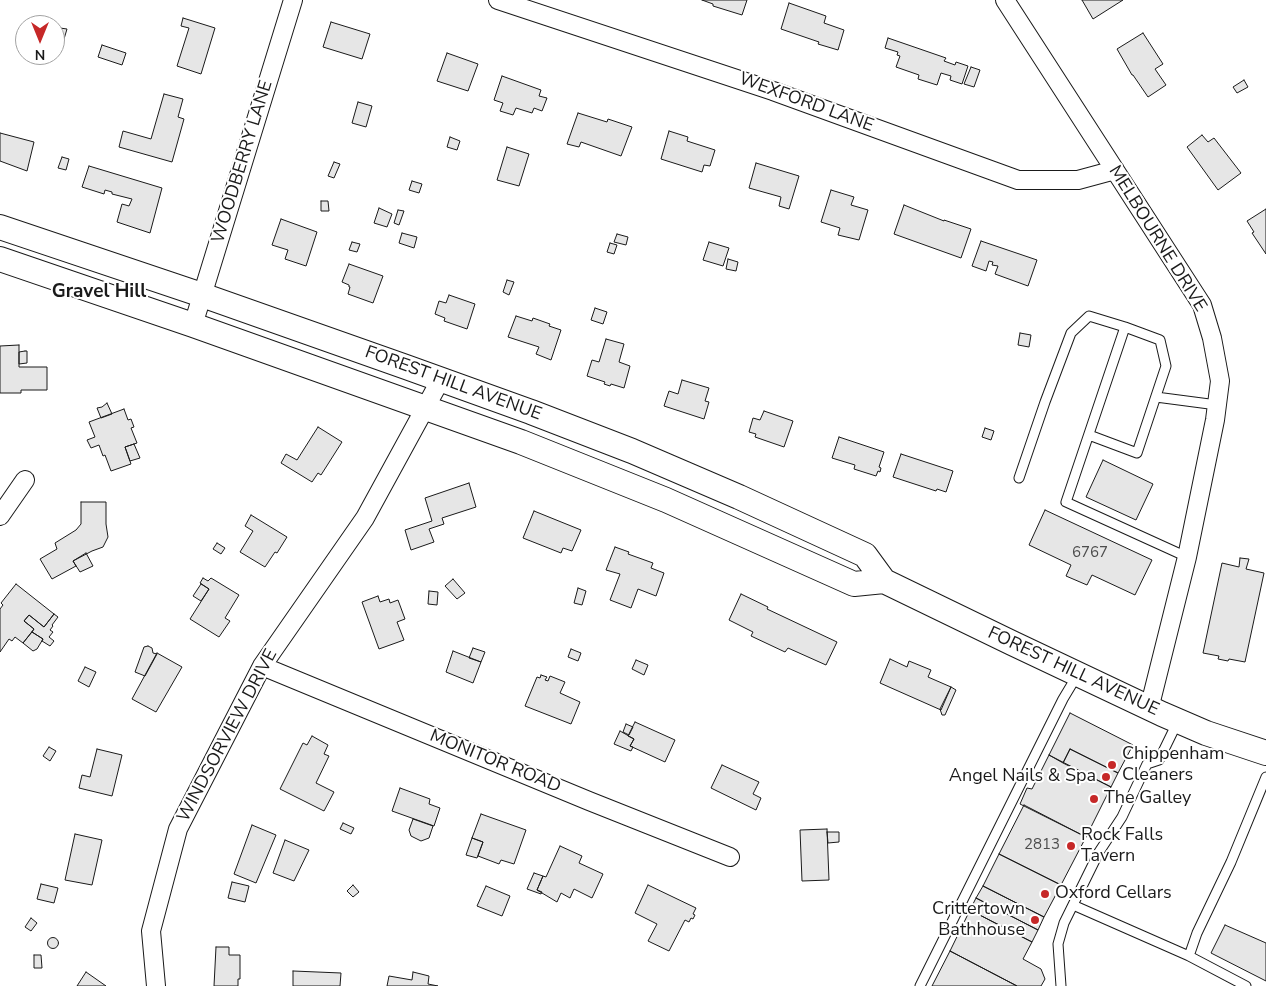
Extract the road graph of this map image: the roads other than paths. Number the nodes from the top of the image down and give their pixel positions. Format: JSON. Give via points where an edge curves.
{"nodes":[{"id":1,"x":293,"y":0,"type":"edge"},
{"id":2,"x":498,"y":0,"type":"edge"},
{"id":3,"x":1005,"y":0,"type":"edge"},
{"id":4,"x":1115,"y":170,"type":"junction"},
{"id":5,"x":0,"y":227,"type":"edge"},
{"id":6,"x":0,"y":259,"type":"edge"},
{"id":7,"x":202,"y":295,"type":"junction"},
{"id":8,"x":193,"y":325,"type":"junction"},
{"id":9,"x":1126,"y":327,"type":"junction"},
{"id":10,"x":441,"y":379,"type":"junction"},
{"id":11,"x":1156,"y":397,"type":"junction"},
{"id":12,"x":1217,"y":405,"type":"junction"},
{"id":13,"x":425,"y":408,"type":"junction"},
{"id":14,"x":1089,"y":435,"type":"junction"},
{"id":15,"x":1019,"y":478,"type":"dead end"},
{"id":16,"x":25,"y":480,"type":"dead end"},
{"id":17,"x":0,"y":516,"type":"edge"},
{"id":18,"x":1187,"y":557,"type":"junction"},
{"id":19,"x":884,"y":581,"type":"junction"},
{"id":20,"x":262,"y":666,"type":"junction"},
{"id":21,"x":1078,"y":674,"type":"junction"},
{"id":22,"x":1150,"y":709,"type":"junction"},
{"id":23,"x":1178,"y":721,"type":"junction"},
{"id":24,"x":1266,"y":753,"type":"edge"},
{"id":25,"x":1266,"y":778,"type":"edge"},
{"id":26,"x":730,"y":857,"type":"dead end"},
{"id":27,"x":1073,"y":905,"type":"junction"},
{"id":28,"x":1189,"y":956,"type":"junction"},
{"id":29,"x":156,"y":986,"type":"edge"},
{"id":30,"x":920,"y":986,"type":"edge"},
{"id":31,"x":1061,"y":986,"type":"edge"},
{"id":32,"x":1246,"y":986,"type":"edge"}],
"edges":[{"from":1,"to":7,"type":"street","name":"WOODBERRY LANE"},
{"from":2,"to":4,"type":"street","name":"WEXFORD LANE","via":[[773,91],[1018,180],[1078,180]]},
{"from":3,"to":4,"type":"street","name":"MELBOURNE DRIVE"},
{"from":4,"to":12,"type":"street","name":"MELBOURNE DRIVE","via":[[1202,305],[1220,381]]},
{"from":5,"to":7,"type":"main road","name":"FOREST HILL AVENUE"},
{"from":6,"to":8,"type":"main road","name":"FOREST HILL AVENUE"},
{"from":7,"to":8,"type":"street","name":"WOODBERRY LANE"},
{"from":7,"to":10,"type":"main road","name":"FOREST HILL AVENUE"},
{"from":8,"to":13,"type":"main road","name":"FOREST HILL AVENUE"},
{"from":9,"to":11,"type":"lane","via":[[1160,340],[1166,366]]},
{"from":9,"to":14,"type":"lane"},
{"from":9,"to":15,"type":"lane","via":[[1089,316],[1071,333]]},
{"from":10,"to":13,"type":"street","name":"WINDSORVIEW DRIVE"},
{"from":10,"to":19,"type":"main road","name":"FOREST HILL AVENUE","via":[[623,447],[738,496],[865,555]]},
{"from":11,"to":12,"type":"lane"},
{"from":11,"to":14,"type":"lane","via":[[1138,453]]},
{"from":12,"to":18,"type":"street","name":"MELBOURNE DRIVE"},
{"from":13,"to":19,"type":"main road","name":"FOREST HILL AVENUE","via":[[591,469],[854,584]]},
{"from":13,"to":20,"type":"street","name":"WINDSORVIEW DRIVE","via":[[364,518]]},
{"from":14,"to":18,"type":"lane","via":[[1066,502]]},
{"from":16,"to":17,"type":"street"},
{"from":18,"to":22,"type":"street","name":"MELBOURNE DRIVE"},
{"from":19,"to":21,"type":"main road","name":"FOREST HILL AVENUE"},
{"from":20,"to":26,"type":"street","name":"MONITOR ROAD"},
{"from":20,"to":29,"type":"street","name":"WINDSORVIEW DRIVE","via":[[178,829],[151,931]]},
{"from":21,"to":22,"type":"main road","name":"FOREST HILL AVENUE"},
{"from":21,"to":30,"type":"lane"},
{"from":22,"to":23,"type":"main road","name":"FOREST HILL AVENUE"},
{"from":23,"to":24,"type":"main road","name":"FOREST HILL AVENUE"},
{"from":23,"to":27,"type":"lane","via":[[1159,760],[1147,764]]},
{"from":25,"to":28,"type":"lane"},
{"from":27,"to":28,"type":"lane"},
{"from":27,"to":31,"type":"lane","via":[[1058,944]]},
{"from":28,"to":32,"type":"lane"}]}
